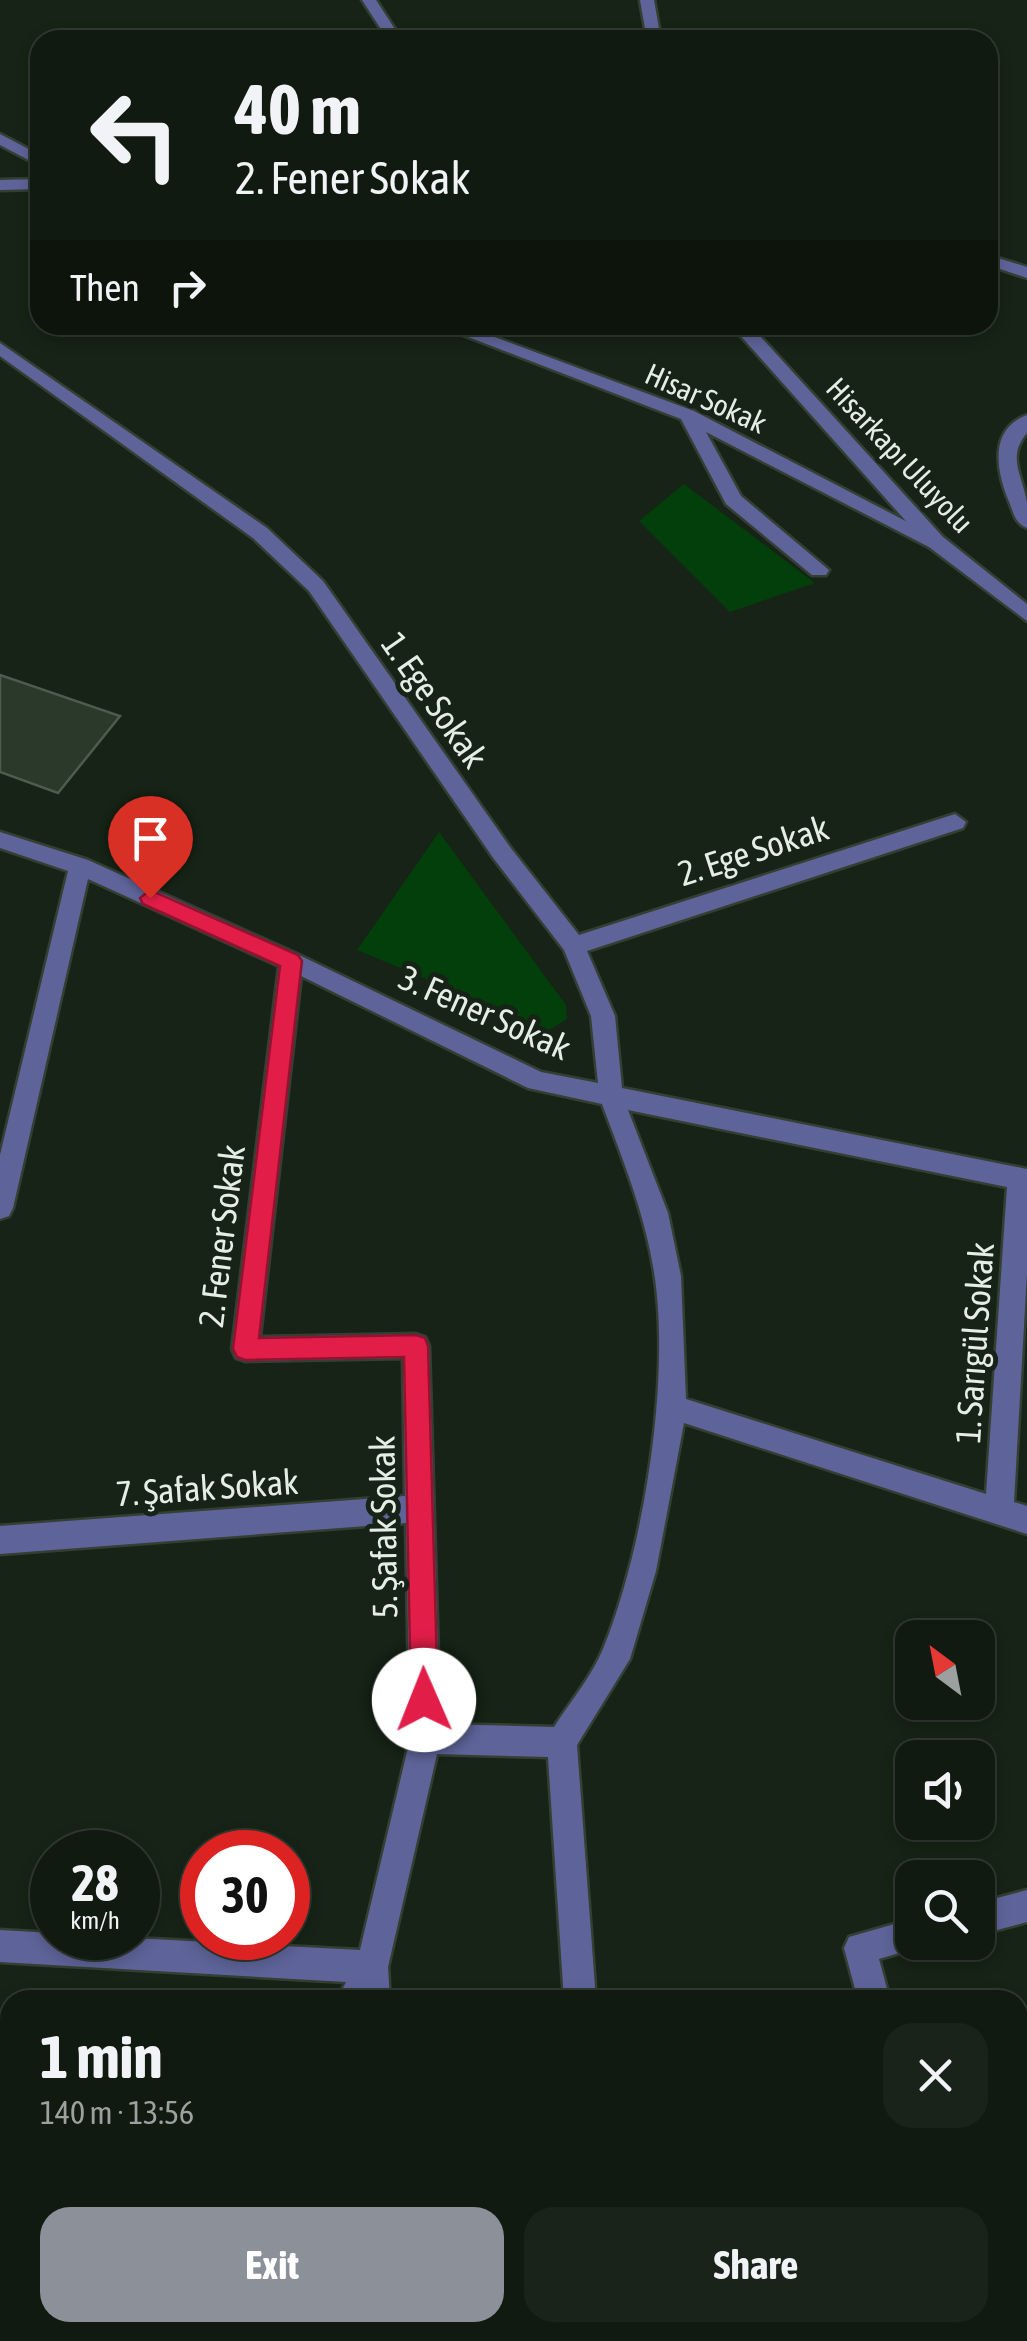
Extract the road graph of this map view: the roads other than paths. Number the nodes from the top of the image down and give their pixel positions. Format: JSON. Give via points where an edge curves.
{"nodes":[{"id":1,"x":368,"y":0,"type":"edge"},
{"id":2,"x":646,"y":0,"type":"edge"},
{"id":3,"x":388,"y":30,"type":"edge"},
{"id":4,"x":652,"y":30,"type":"edge"},
{"id":5,"x":0,"y":139,"type":"edge"},
{"id":6,"x":30,"y":156,"type":"edge"},
{"id":7,"x":30,"y":184,"type":"edge"},
{"id":8,"x":0,"y":186,"type":"edge"},
{"id":9,"x":998,"y":263,"type":"edge"},
{"id":10,"x":1027,"y":273,"type":"edge"},
{"id":11,"x":473,"y":335,"type":"edge"},
{"id":12,"x":749,"y":335,"type":"edge"},
{"id":13,"x":0,"y":348,"type":"edge"},
{"id":14,"x":688,"y":415,"type":"junction"},
{"id":15,"x":1027,"y":421,"type":"edge"},
{"id":16,"x":1027,"y":522,"type":"edge"},
{"id":17,"x":936,"y":542,"type":"junction"},
{"id":18,"x":820,"y":570,"type":"dead end"},
{"id":19,"x":1027,"y":614,"type":"edge"},
{"id":20,"x":955,"y":822,"type":"dead end"},
{"id":21,"x":0,"y":840,"type":"edge"},
{"id":22,"x":80,"y":866,"type":"junction"},
{"id":23,"x":574,"y":946,"type":"junction"},
{"id":24,"x":291,"y":961,"type":"junction"},
{"id":25,"x":611,"y":1096,"type":"junction"},
{"id":26,"x":1024,"y":1180,"type":"edge"},
{"id":27,"x":0,"y":1208,"type":"edge"},
{"id":28,"x":416,"y":1346,"type":"joint"},
{"id":29,"x":673,"y":1408,"type":"junction"},
{"id":30,"x":420,"y":1508,"type":"junction"},
{"id":31,"x":999,"y":1510,"type":"junction"},
{"id":32,"x":1027,"y":1520,"type":"edge"},
{"id":33,"x":0,"y":1540,"type":"edge"},
{"id":34,"x":425,"y":1738,"type":"junction"},
{"id":35,"x":562,"y":1742,"type":"junction"},
{"id":36,"x":1027,"y":1906,"type":"edge"},
{"id":37,"x":995,"y":1914,"type":"edge"},
{"id":38,"x":895,"y":1939,"type":"edge"},
{"id":39,"x":0,"y":1946,"type":"edge"},
{"id":40,"x":372,"y":1967,"type":"junction"},
{"id":41,"x":359,"y":1990,"type":"edge"},
{"id":42,"x":373,"y":1990,"type":"edge"},
{"id":43,"x":579,"y":1990,"type":"edge"},
{"id":44,"x":871,"y":1990,"type":"edge"}],
"edges":[{"from":1,"to":3,"type":"street"},
{"from":2,"to":4,"type":"street"},
{"from":5,"to":6,"type":"street"},
{"from":7,"to":8,"type":"street"},
{"from":9,"to":10,"type":"street"},
{"from":11,"to":14,"type":"street","name":"Hisar Sokak"},
{"from":12,"to":17,"type":"street","name":"Hisarkapı Uluyolu"},
{"from":13,"to":23,"type":"street","name":"1. Ege Sokak","via":[[260,533],[316,586]]},
{"from":14,"to":17,"type":"street","name":"Hisar Sokak"},
{"from":14,"to":18,"type":"street","via":[[734,500]]},
{"from":15,"to":16,"type":"street","via":[[1008,442],[1007,476]]},
{"from":17,"to":19,"type":"street","name":"Hisarkapı Uluyolu"},
{"from":20,"to":23,"type":"street","name":"2. Ege Sokak"},
{"from":21,"to":22,"type":"street","name":"3. Fener Sokak"},
{"from":22,"to":24,"type":"street","name":"3. Fener Sokak"},
{"from":22,"to":27,"type":"street"},
{"from":23,"to":25,"type":"street","name":"1. Ege Sokak","via":[[604,1016]]},
{"from":24,"to":25,"type":"street","name":"3. Fener Sokak","via":[[537,1081]]},
{"from":24,"to":28,"type":"street","name":"2. Fener Sokak","via":[[245,1349]]},
{"from":25,"to":26,"type":"street","name":"3. Fener Sokak"},
{"from":25,"to":29,"type":"street","name":"1. Ege Sokak","via":[[662,1245]]},
{"from":26,"to":31,"type":"street","name":"1. Sarıgül Sokak"},
{"from":28,"to":30,"type":"street","name":"5. Şafak Sokak"},
{"from":29,"to":31,"type":"street"},
{"from":29,"to":35,"type":"street","name":"1. Ege Sokak","via":[[642,1571],[615,1659]]},
{"from":30,"to":33,"type":"street","name":"7. Şafak Sokak"},
{"from":30,"to":34,"type":"street","name":"5. Şafak Sokak"},
{"from":31,"to":32,"type":"street"},
{"from":34,"to":35,"type":"street"},
{"from":34,"to":40,"type":"street","name":"5. Şafak Sokak"},
{"from":35,"to":43,"type":"street"},
{"from":36,"to":37,"type":"street"},
{"from":38,"to":44,"type":"street","via":[[860,1948]]},
{"from":39,"to":40,"type":"street"},
{"from":40,"to":41,"type":"street"},
{"from":40,"to":42,"type":"street","name":"5. Şafak Sokak"}]}
